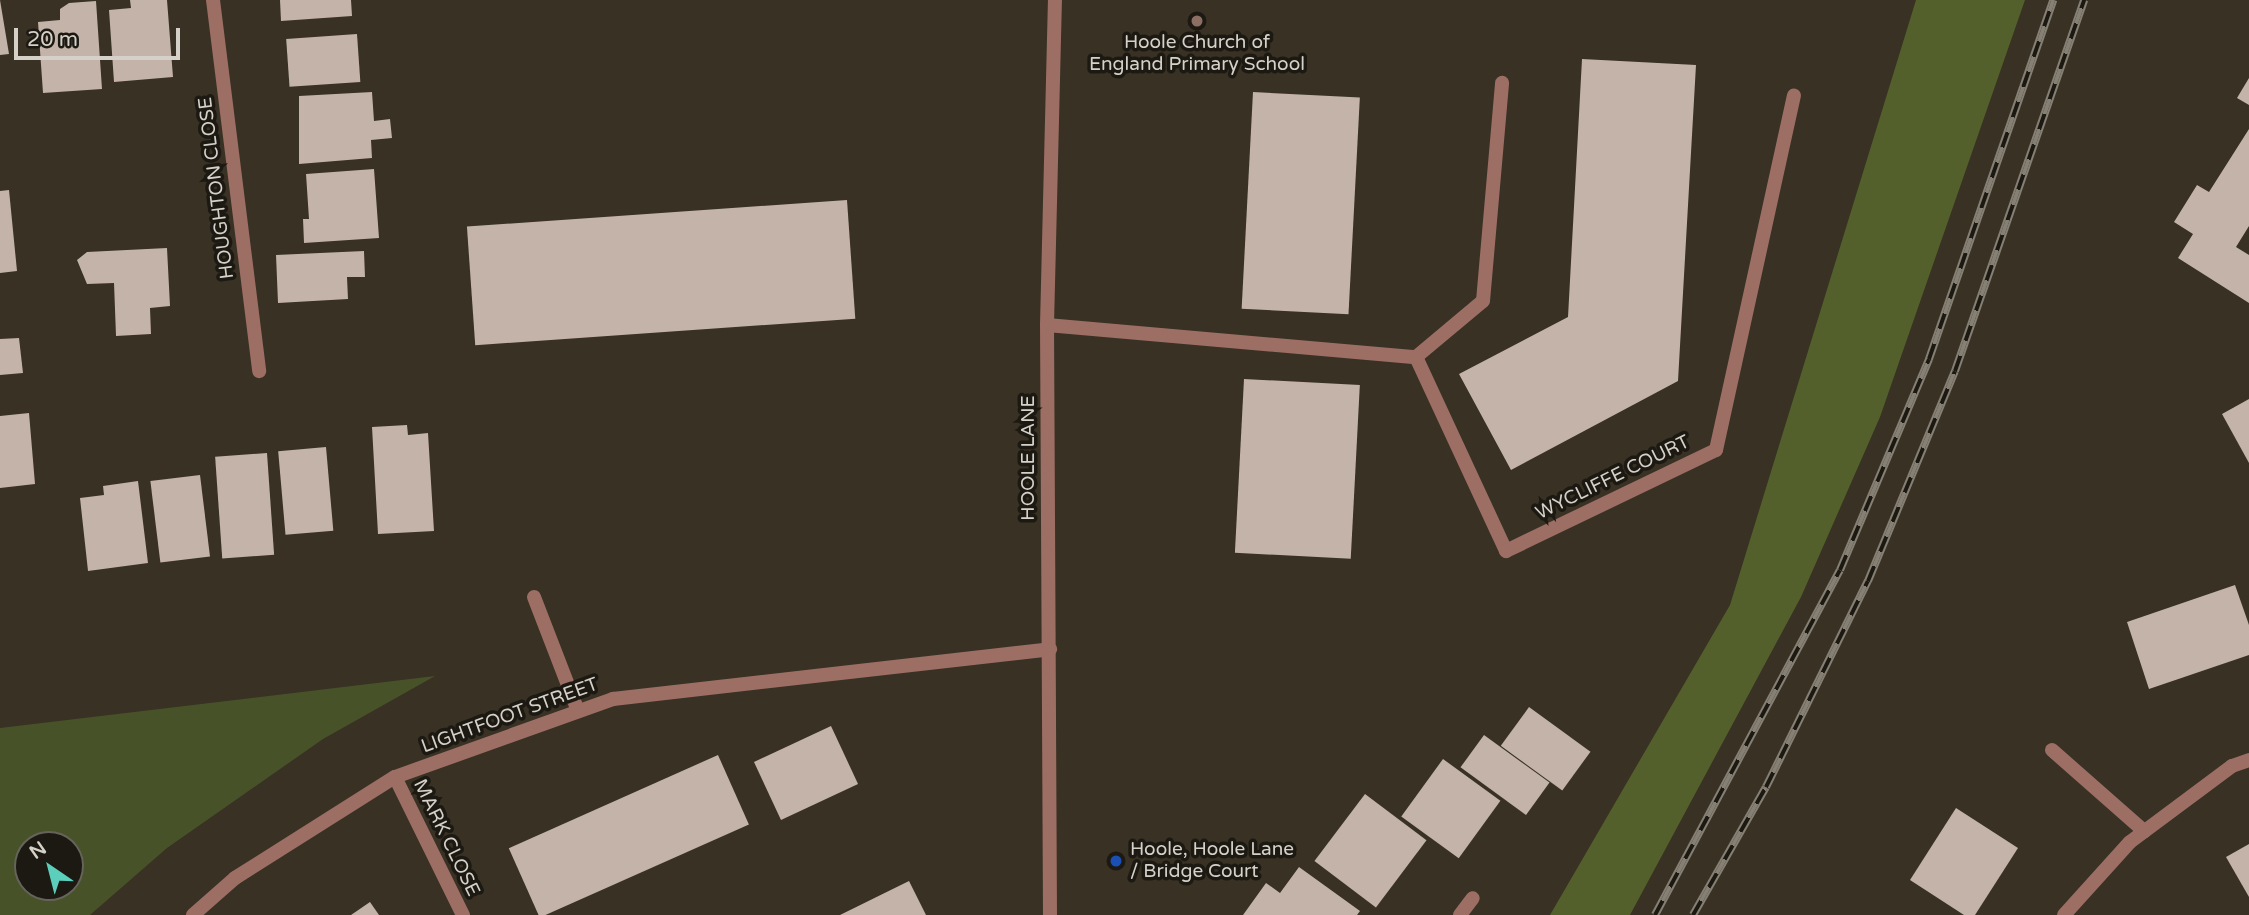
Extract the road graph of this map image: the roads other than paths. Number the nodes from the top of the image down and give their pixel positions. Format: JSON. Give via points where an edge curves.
{"nodes":[{"id":1,"x":213,"y":0,"type":"edge"},
{"id":2,"x":1055,"y":0,"type":"edge"},
{"id":3,"x":1502,"y":83,"type":"dead end"},
{"id":4,"x":1794,"y":95,"type":"dead end"},
{"id":5,"x":1047,"y":325,"type":"junction"},
{"id":6,"x":1416,"y":357,"type":"junction"},
{"id":7,"x":258,"y":371,"type":"dead end"},
{"id":8,"x":534,"y":597,"type":"dead end"},
{"id":9,"x":1050,"y":649,"type":"junction"},
{"id":10,"x":578,"y":711,"type":"junction"},
{"id":11,"x":2052,"y":750,"type":"dead end"},
{"id":12,"x":2249,"y":760,"type":"edge"},
{"id":13,"x":395,"y":777,"type":"junction"},
{"id":14,"x":2144,"y":831,"type":"junction"},
{"id":15,"x":1473,"y":898,"type":"dead end"},
{"id":16,"x":193,"y":915,"type":"edge"},
{"id":17,"x":463,"y":915,"type":"edge"},
{"id":18,"x":1049,"y":915,"type":"edge"},
{"id":19,"x":1460,"y":915,"type":"edge"},
{"id":20,"x":2064,"y":915,"type":"edge"}],
"edges":[{"from":1,"to":7,"type":"street","name":"HOUGHTON CLOSE"},
{"from":2,"to":5,"type":"street","name":"HOOLE LANE"},
{"from":3,"to":6,"type":"street","via":[[1483,301]]},
{"from":4,"to":6,"type":"street","name":"WYCLIFFE COURT","via":[[1716,450],[1506,551]]},
{"from":5,"to":6,"type":"street"},
{"from":5,"to":9,"type":"street","name":"HOOLE LANE"},
{"from":8,"to":10,"type":"street"},
{"from":9,"to":10,"type":"street","name":"LIGHTFOOT STREET","via":[[613,699]]},
{"from":9,"to":18,"type":"street","name":"HOOLE LANE"},
{"from":10,"to":13,"type":"street","name":"LIGHTFOOT STREET"},
{"from":11,"to":14,"type":"street"},
{"from":12,"to":14,"type":"street","via":[[2232,766]]},
{"from":13,"to":16,"type":"street","name":"LIGHTFOOT STREET","via":[[235,878]]},
{"from":13,"to":17,"type":"street","name":"MARK CLOSE"},
{"from":14,"to":20,"type":"street"},
{"from":15,"to":19,"type":"street"}]}
